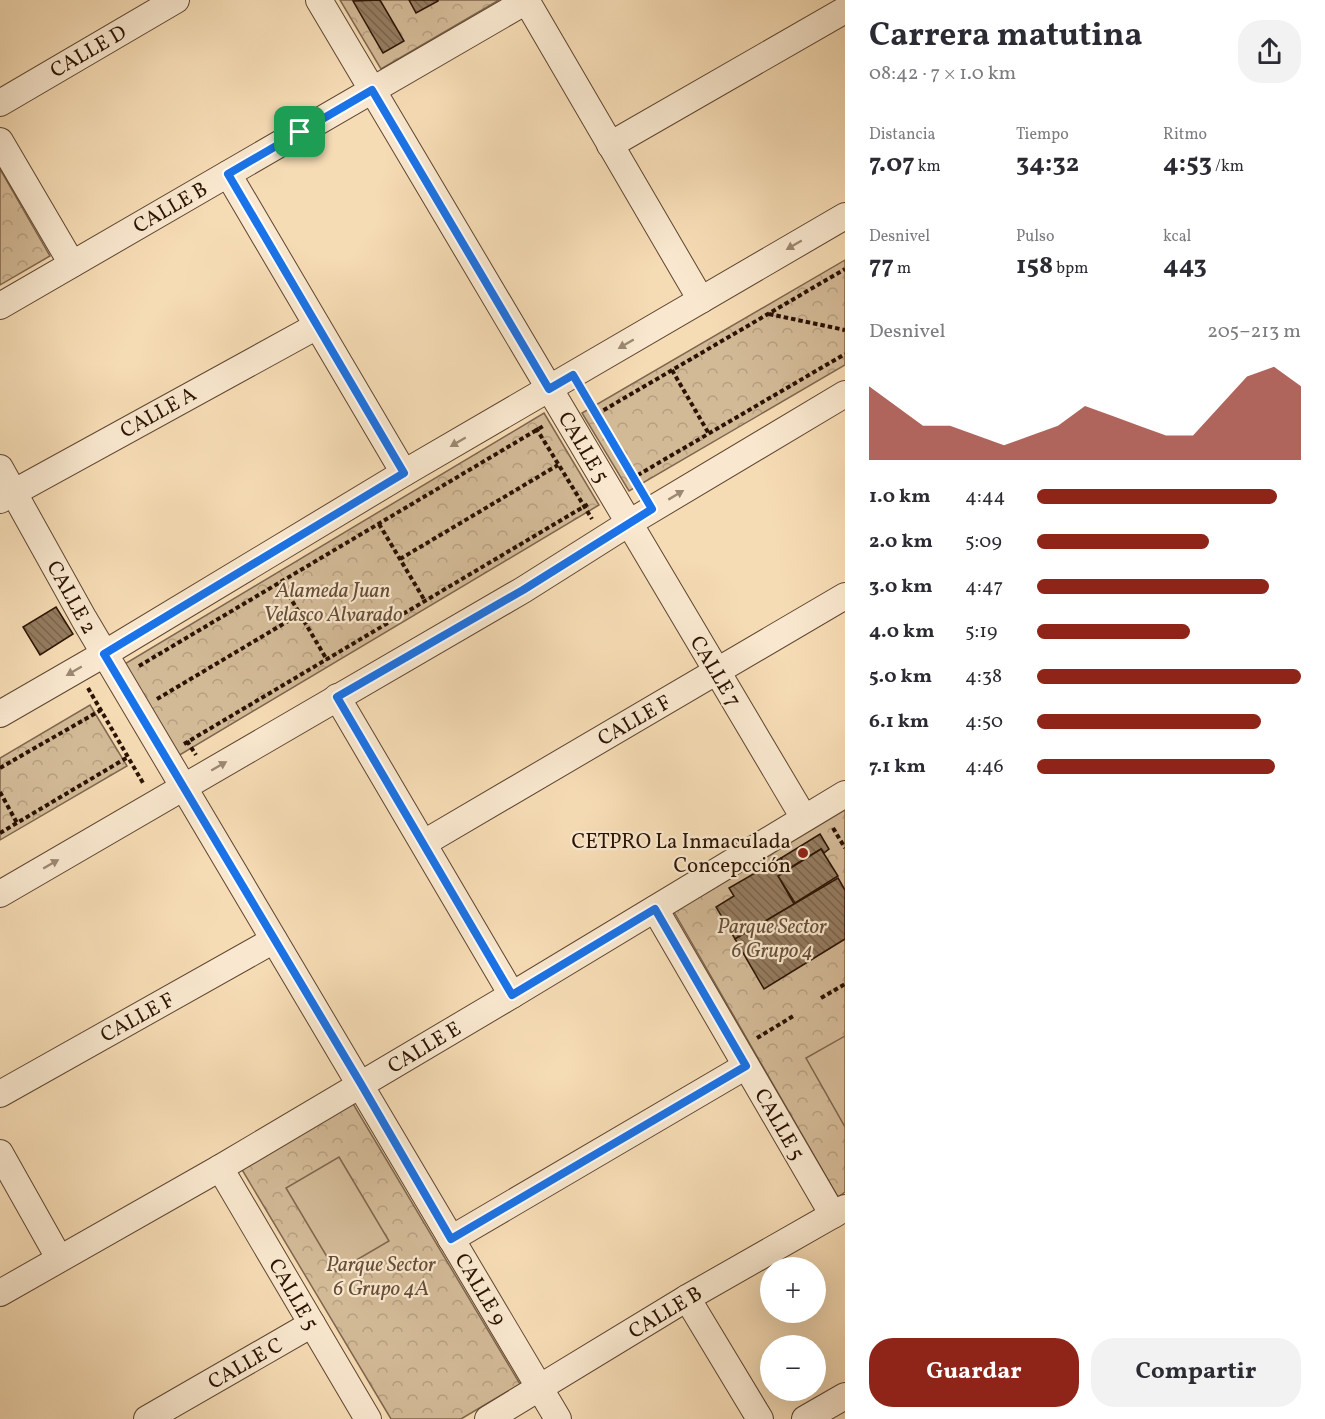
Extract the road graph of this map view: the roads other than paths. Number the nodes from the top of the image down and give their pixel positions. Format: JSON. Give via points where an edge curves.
{"nodes":[{"id":1,"x":176,"y":0,"type":"edge"},
{"id":2,"x":319,"y":0,"type":"edge"},
{"id":3,"x":527,"y":0,"type":"edge"},
{"id":4,"x":845,"y":10,"type":"edge"},
{"id":5,"x":372,"y":90,"type":"junction"},
{"id":6,"x":0,"y":103,"type":"edge"},
{"id":7,"x":0,"y":141,"type":"edge"},
{"id":8,"x":610,"y":145,"type":"junction"},
{"id":9,"x":228,"y":174,"type":"junction"},
{"id":10,"x":845,"y":216,"type":"edge"},
{"id":11,"x":72,"y":264,"type":"junction"},
{"id":12,"x":701,"y":300,"type":"junction"},
{"id":13,"x":0,"y":306,"type":"edge"},
{"id":14,"x":317,"y":326,"type":"junction"},
{"id":15,"x":549,"y":389,"type":"junction"},
{"id":16,"x":845,"y":394,"type":"edge"},
{"id":17,"x":0,"y":468,"type":"edge"},
{"id":18,"x":404,"y":473,"type":"junction"},
{"id":19,"x":7,"y":496,"type":"edge"},
{"id":20,"x":629,"y":523,"type":"junction"},
{"id":21,"x":845,"y":596,"type":"edge"},
{"id":22,"x":104,"y":654,"type":"junction"},
{"id":23,"x":716,"y":671,"type":"junction"},
{"id":24,"x":337,"y":697,"type":"junction"},
{"id":25,"x":0,"y":714,"type":"edge"},
{"id":26,"x":183,"y":787,"type":"junction"},
{"id":27,"x":845,"y":794,"type":"edge"},
{"id":28,"x":804,"y":818,"type":"junction"},
{"id":29,"x":423,"y":843,"type":"junction"},
{"id":30,"x":0,"y":894,"type":"edge"},
{"id":31,"x":655,"y":909,"type":"junction"},
{"id":32,"x":274,"y":940,"type":"junction"},
{"id":33,"x":512,"y":995,"type":"junction"},
{"id":34,"x":741,"y":1058,"type":"junction"},
{"id":35,"x":361,"y":1084,"type":"junction"},
{"id":36,"x":0,"y":1094,"type":"edge"},
{"id":37,"x":0,"y":1153,"type":"edge"},
{"id":38,"x":220,"y":1168,"type":"junction"},
{"id":39,"x":839,"y":1212,"type":"edge"},
{"id":40,"x":451,"y":1239,"type":"junction"},
{"id":41,"x":59,"y":1258,"type":"junction"},
{"id":42,"x":0,"y":1293,"type":"edge"},
{"id":43,"x":687,"y":1298,"type":"junction"},
{"id":44,"x":312,"y":1324,"type":"junction"},
{"id":45,"x":540,"y":1388,"type":"junction"},
{"id":46,"x":845,"y":1395,"type":"edge"},
{"id":47,"x":147,"y":1419,"type":"edge"},
{"id":48,"x":368,"y":1419,"type":"edge"},
{"id":49,"x":488,"y":1419,"type":"edge"},
{"id":50,"x":558,"y":1419,"type":"edge"},
{"id":51,"x":760,"y":1419,"type":"edge"},
{"id":52,"x":805,"y":1419,"type":"edge"}],
"edges":[{"from":1,"to":6,"type":"street","name":"CALLE D"},
{"from":2,"to":5,"type":"street","name":"CALLE 5"},
{"from":3,"to":5,"type":"street","name":"CALLE B"},
{"from":3,"to":8,"type":"street"},
{"from":4,"to":8,"type":"street"},
{"from":5,"to":9,"type":"street","name":"CALLE B"},
{"from":5,"to":15,"type":"street","name":"CALLE 5"},
{"from":7,"to":11,"type":"street"},
{"from":8,"to":12,"type":"street"},
{"from":9,"to":11,"type":"street","name":"CALLE B"},
{"from":9,"to":14,"type":"street"},
{"from":10,"to":12,"type":"street","one_way":true},
{"from":11,"to":13,"type":"street","name":"CALLE B"},
{"from":12,"to":15,"type":"street","one_way":true},
{"from":14,"to":18,"type":"street"},
{"from":14,"to":19,"type":"street","name":"CALLE A"},
{"from":15,"to":18,"type":"street","one_way":true},
{"from":15,"to":20,"type":"street","name":"CALLE 5"},
{"from":20,"to":16,"type":"street","one_way":true},
{"from":17,"to":19,"type":"street","name":"CALLE 2"},
{"from":18,"to":22,"type":"street"},
{"from":19,"to":22,"type":"street","name":"CALLE 2"},
{"from":20,"to":23,"type":"street","name":"CALLE 7"},
{"from":20,"to":24,"type":"street","via":[[523,590]]},
{"from":21,"to":23,"type":"street","name":"CALLE F"},
{"from":22,"to":25,"type":"street","one_way":true},
{"from":22,"to":26,"type":"street","name":"CALLE 2"},
{"from":23,"to":28,"type":"street","name":"CALLE 7"},
{"from":23,"to":29,"type":"street","name":"CALLE F"},
{"from":26,"to":24,"type":"street","one_way":true},
{"from":24,"to":29,"type":"street"},
{"from":30,"to":26,"type":"street","one_way":true},
{"from":26,"to":32,"type":"street","name":"CALLE 9"},
{"from":27,"to":28,"type":"street","name":"CALLE E"},
{"from":28,"to":31,"type":"street","name":"CALLE E"},
{"from":29,"to":33,"type":"street"},
{"from":31,"to":33,"type":"street","name":"CALLE E"},
{"from":31,"to":34,"type":"street","name":"CALLE 5"},
{"from":32,"to":35,"type":"street","name":"CALLE 9"},
{"from":32,"to":36,"type":"street","name":"CALLE F"},
{"from":33,"to":35,"type":"street","name":"CALLE E"},
{"from":34,"to":39,"type":"street","name":"CALLE 5"},
{"from":34,"to":40,"type":"street"},
{"from":35,"to":38,"type":"street","name":"CALLE E"},
{"from":35,"to":40,"type":"street","name":"CALLE 9"},
{"from":37,"to":41,"type":"street"},
{"from":38,"to":41,"type":"street","name":"CALLE E"},
{"from":38,"to":44,"type":"street","name":"CALLE 5"},
{"from":39,"to":43,"type":"street","name":"CALLE B"},
{"from":40,"to":45,"type":"street","name":"CALLE 9"},
{"from":41,"to":42,"type":"street","name":"CALLE E"},
{"from":43,"to":45,"type":"street","name":"CALLE B"},
{"from":43,"to":51,"type":"street"},
{"from":44,"to":47,"type":"street","name":"CALLE C"},
{"from":44,"to":48,"type":"street","name":"CALLE 5"},
{"from":45,"to":49,"type":"street","name":"CALLE B"},
{"from":45,"to":50,"type":"street","name":"CALLE 9"},
{"from":46,"to":52,"type":"street"}]}
